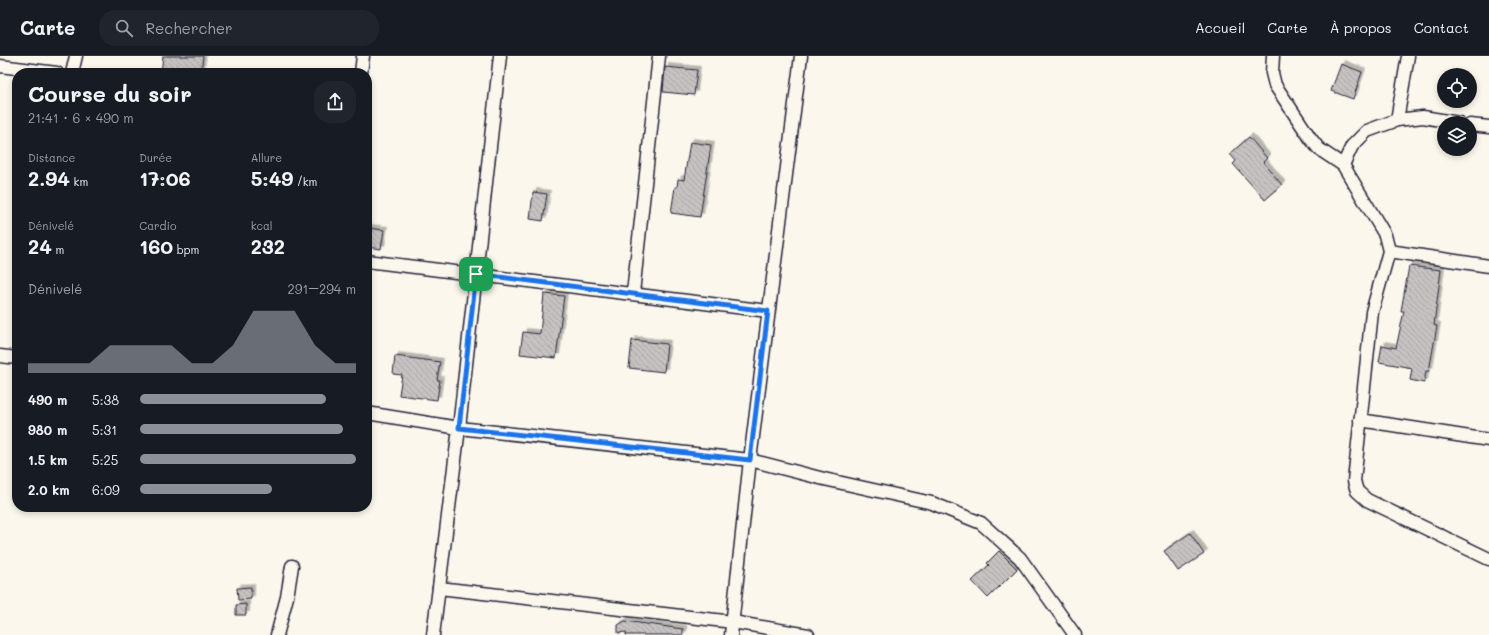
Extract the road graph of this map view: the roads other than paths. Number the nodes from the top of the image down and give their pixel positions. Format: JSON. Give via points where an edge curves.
{"nodes":[{"id":1,"x":76,"y":56,"type":"edge"},
{"id":2,"x":363,"y":56,"type":"edge"},
{"id":3,"x":500,"y":56,"type":"edge"},
{"id":4,"x":659,"y":56,"type":"edge"},
{"id":5,"x":801,"y":56,"type":"edge"},
{"id":6,"x":1273,"y":56,"type":"edge"},
{"id":7,"x":1408,"y":56,"type":"edge"},
{"id":8,"x":0,"y":66,"type":"edge"},
{"id":9,"x":16,"y":68,"type":"edge"},
{"id":10,"x":73,"y":68,"type":"edge"},
{"id":11,"x":362,"y":68,"type":"edge"},
{"id":12,"x":1437,"y":119,"type":"edge"},
{"id":13,"x":1397,"y":120,"type":"junction"},
{"id":14,"x":1477,"y":126,"type":"edge"},
{"id":15,"x":1489,"y":127,"type":"edge"},
{"id":16,"x":1343,"y":165,"type":"junction"},
{"id":17,"x":1389,"y":251,"type":"junction"},
{"id":18,"x":372,"y":262,"type":"edge"},
{"id":19,"x":1489,"y":266,"type":"edge"},
{"id":20,"x":476,"y":274,"type":"junction"},
{"id":21,"x":634,"y":293,"type":"junction"},
{"id":22,"x":768,"y":311,"type":"junction"},
{"id":23,"x":0,"y":356,"type":"edge"},
{"id":24,"x":12,"y":357,"type":"edge"},
{"id":25,"x":372,"y":414,"type":"edge"},
{"id":26,"x":1360,"y":420,"type":"junction"},
{"id":27,"x":459,"y":428,"type":"junction"},
{"id":28,"x":1489,"y":440,"type":"edge"},
{"id":29,"x":750,"y":460,"type":"junction"},
{"id":30,"x":1489,"y":559,"type":"edge"},
{"id":31,"x":292,"y":566,"type":"dead end"},
{"id":32,"x":439,"y":588,"type":"junction"},
{"id":33,"x":733,"y":622,"type":"junction"},
{"id":34,"x":277,"y":635,"type":"edge"},
{"id":35,"x":433,"y":635,"type":"edge"},
{"id":36,"x":731,"y":635,"type":"edge"},
{"id":37,"x":808,"y":635,"type":"edge"},
{"id":38,"x":1075,"y":635,"type":"edge"}],
"edges":[{"from":1,"to":10,"type":"street"},
{"from":2,"to":11,"type":"street"},
{"from":3,"to":20,"type":"street"},
{"from":4,"to":21,"type":"street"},
{"from":5,"to":22,"type":"street"},
{"from":6,"to":16,"type":"street","via":[[1272,73],[1275,85],[1284,100],[1319,149]]},
{"from":7,"to":13,"type":"street"},
{"from":8,"to":9,"type":"street"},
{"from":12,"to":13,"type":"street","via":[[1423,117]]},
{"from":13,"to":16,"type":"street","via":[[1367,131],[1352,146]]},
{"from":14,"to":15,"type":"street"},
{"from":16,"to":17,"type":"street","via":[[1385,235]]},
{"from":17,"to":19,"type":"street"},
{"from":17,"to":26,"type":"street","via":[[1372,312]]},
{"from":18,"to":20,"type":"street"},
{"from":20,"to":21,"type":"street"},
{"from":20,"to":27,"type":"street"},
{"from":21,"to":22,"type":"street"},
{"from":22,"to":29,"type":"street"},
{"from":23,"to":24,"type":"street"},
{"from":25,"to":27,"type":"street"},
{"from":26,"to":28,"type":"street"},
{"from":26,"to":30,"type":"street","via":[[1354,481],[1357,491],[1367,500]]},
{"from":27,"to":29,"type":"street"},
{"from":27,"to":32,"type":"street"},
{"from":29,"to":33,"type":"street"},
{"from":29,"to":38,"type":"street","via":[[932,503],[981,524],[1020,558]]},
{"from":31,"to":34,"type":"street"},
{"from":32,"to":33,"type":"street"},
{"from":32,"to":35,"type":"street"},
{"from":33,"to":36,"type":"street"},
{"from":33,"to":37,"type":"street"}]}
